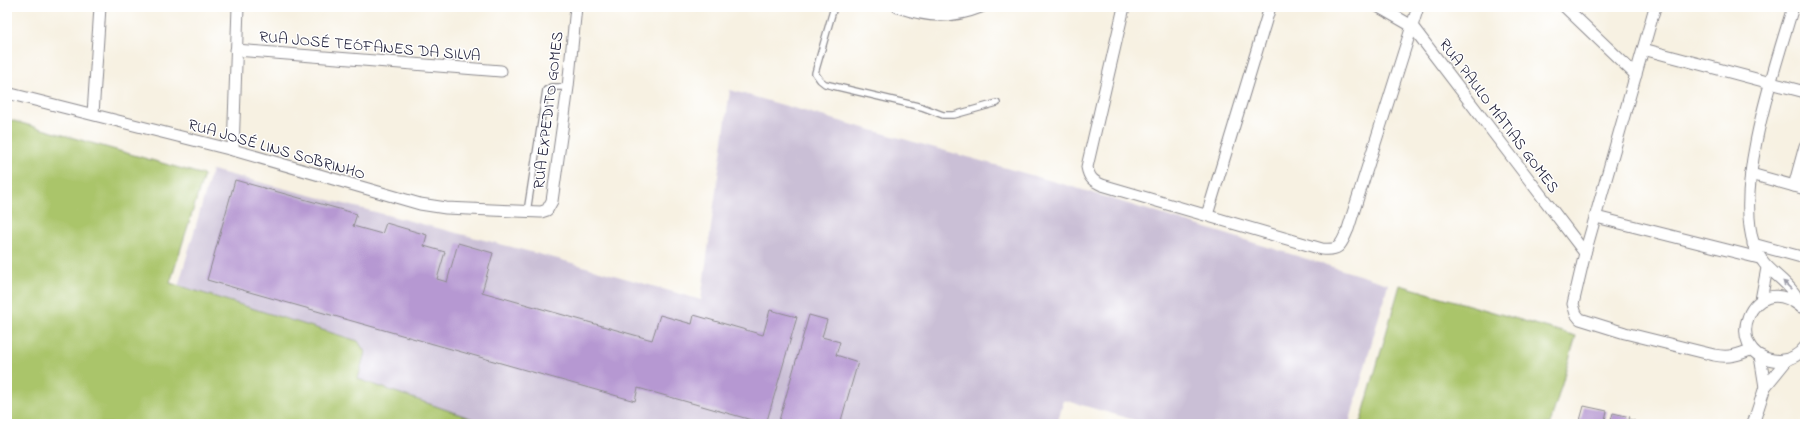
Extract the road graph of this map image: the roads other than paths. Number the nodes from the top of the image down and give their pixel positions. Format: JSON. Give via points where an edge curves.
{"nodes":[{"id":1,"x":100,"y":7,"type":"edge"},
{"id":2,"x":238,"y":7,"type":"edge"},
{"id":3,"x":576,"y":7,"type":"edge"},
{"id":4,"x":834,"y":7,"type":"edge"},
{"id":5,"x":898,"y":7,"type":"edge"},
{"id":6,"x":981,"y":7,"type":"edge"},
{"id":7,"x":1124,"y":7,"type":"edge"},
{"id":8,"x":1270,"y":7,"type":"edge"},
{"id":9,"x":1379,"y":7,"type":"edge"},
{"id":10,"x":1418,"y":7,"type":"edge"},
{"id":11,"x":1565,"y":7,"type":"edge"},
{"id":12,"x":1655,"y":7,"type":"edge"},
{"id":13,"x":1793,"y":7,"type":"edge"},
{"id":14,"x":1412,"y":26,"type":"junction"},
{"id":15,"x":1643,"y":49,"type":"junction"},
{"id":16,"x":236,"y":50,"type":"junction"},
{"id":17,"x":501,"y":71,"type":"dead end"},
{"id":18,"x":1636,"y":75,"type":"junction"},
{"id":19,"x":1771,"y":83,"type":"junction"},
{"id":20,"x":568,"y":87,"type":"junction"},
{"id":21,"x":1805,"y":92,"type":"edge"},
{"id":22,"x":7,"y":93,"type":"edge"},
{"id":23,"x":997,"y":103,"type":"dead end"},
{"id":24,"x":93,"y":114,"type":"junction"},
{"id":25,"x":1805,"y":146,"type":"edge"},
{"id":26,"x":233,"y":150,"type":"junction"},
{"id":27,"x":1751,"y":174,"type":"junction"},
{"id":28,"x":1794,"y":186,"type":"junction"},
{"id":29,"x":1805,"y":189,"type":"edge"},
{"id":30,"x":526,"y":212,"type":"junction"},
{"id":31,"x":542,"y":212,"type":"joint"},
{"id":32,"x":1207,"y":215,"type":"junction"},
{"id":33,"x":1596,"y":217,"type":"junction"},
{"id":34,"x":1753,"y":244,"type":"junction"},
{"id":35,"x":1585,"y":253,"type":"junction"},
{"id":36,"x":1760,"y":258,"type":"junction"},
{"id":37,"x":1805,"y":258,"type":"edge"},
{"id":38,"x":1767,"y":268,"type":"junction"},
{"id":39,"x":1761,"y":300,"type":"junction"},
{"id":40,"x":1803,"y":310,"type":"edge"},
{"id":41,"x":1805,"y":347,"type":"edge"},
{"id":42,"x":1756,"y":352,"type":"junction"},
{"id":43,"x":1796,"y":357,"type":"edge"},
{"id":44,"x":1765,"y":387,"type":"junction"},
{"id":45,"x":1753,"y":424,"type":"edge"}],
"edges":[{"from":1,"to":24,"type":"street"},
{"from":2,"to":16,"type":"street"},
{"from":3,"to":20,"type":"street","name":"RUA EXPEDITO GOMES"},
{"from":4,"to":23,"type":"lane","via":[[816,73],[825,84],[922,107],[943,115]]},
{"from":5,"to":6,"type":"street","via":[[918,14],[947,16]]},
{"from":7,"to":32,"type":"street","via":[[1087,167],[1090,177],[1102,185]]},
{"from":8,"to":32,"type":"street"},
{"from":9,"to":14,"type":"street","name":"RUA PAULO MATIAS GOMES"},
{"from":10,"to":14,"type":"street"},
{"from":11,"to":18,"type":"street"},
{"from":12,"to":15,"type":"street"},
{"from":13,"to":19,"type":"street"},
{"from":14,"to":32,"type":"street","via":[[1348,229],[1339,247],[1333,250],[1322,249]]},
{"from":14,"to":35,"type":"street","name":"RUA PAULO MATIAS GOMES"},
{"from":15,"to":18,"type":"street"},
{"from":15,"to":19,"type":"street"},
{"from":16,"to":17,"type":"street","name":"RUA JOSÉ TEÓFANES DA SILVA"},
{"from":16,"to":26,"type":"street"},
{"from":18,"to":33,"type":"street"},
{"from":19,"to":21,"type":"street"},
{"from":19,"to":27,"type":"street"},
{"from":20,"to":30,"type":"lane","via":[[551,87],[546,90]]},
{"from":20,"to":31,"type":"street","name":"RUA EXPEDITO GOMES","via":[[552,201],[547,210]]},
{"from":22,"to":24,"type":"street","name":"RUA JOSÉ LINS SOBRINHO"},
{"from":24,"to":26,"type":"street","name":"RUA JOSÉ LINS SOBRINHO"},
{"from":25,"to":28,"type":"street"},
{"from":26,"to":30,"type":"street","name":"RUA JOSÉ LINS SOBRINHO","via":[[420,204],[446,208]]},
{"from":27,"to":28,"type":"street"},
{"from":27,"to":34,"type":"street","via":[[1749,208]]},
{"from":28,"to":29,"type":"street"},
{"from":30,"to":31,"type":"street","name":"RUA JOSÉ LINS SOBRINHO"},
{"from":33,"to":35,"type":"street"},
{"from":33,"to":36,"type":"street"},
{"from":34,"to":36,"type":"street"},
{"from":34,"to":37,"type":"street"},
{"from":35,"to":42,"type":"street","via":[[1573,304],[1580,319],[1625,333],[1720,356]]},
{"from":36,"to":38,"type":"street"},
{"from":38,"to":39,"type":"street"},
{"from":40,"to":38,"type":"street","one_way":true,"via":[[1791,290]]},
{"from":39,"to":40,"type":"street","via":[[1782,296],[1793,300]]},
{"from":39,"to":42,"type":"street","via":[[1746,319],[1746,335]]},
{"from":41,"to":43,"type":"street"},
{"from":42,"to":43,"type":"street","via":[[1768,360],[1778,361]]},
{"from":42,"to":44,"type":"street"},
{"from":43,"to":44,"type":"street"},
{"from":44,"to":45,"type":"street"}]}
